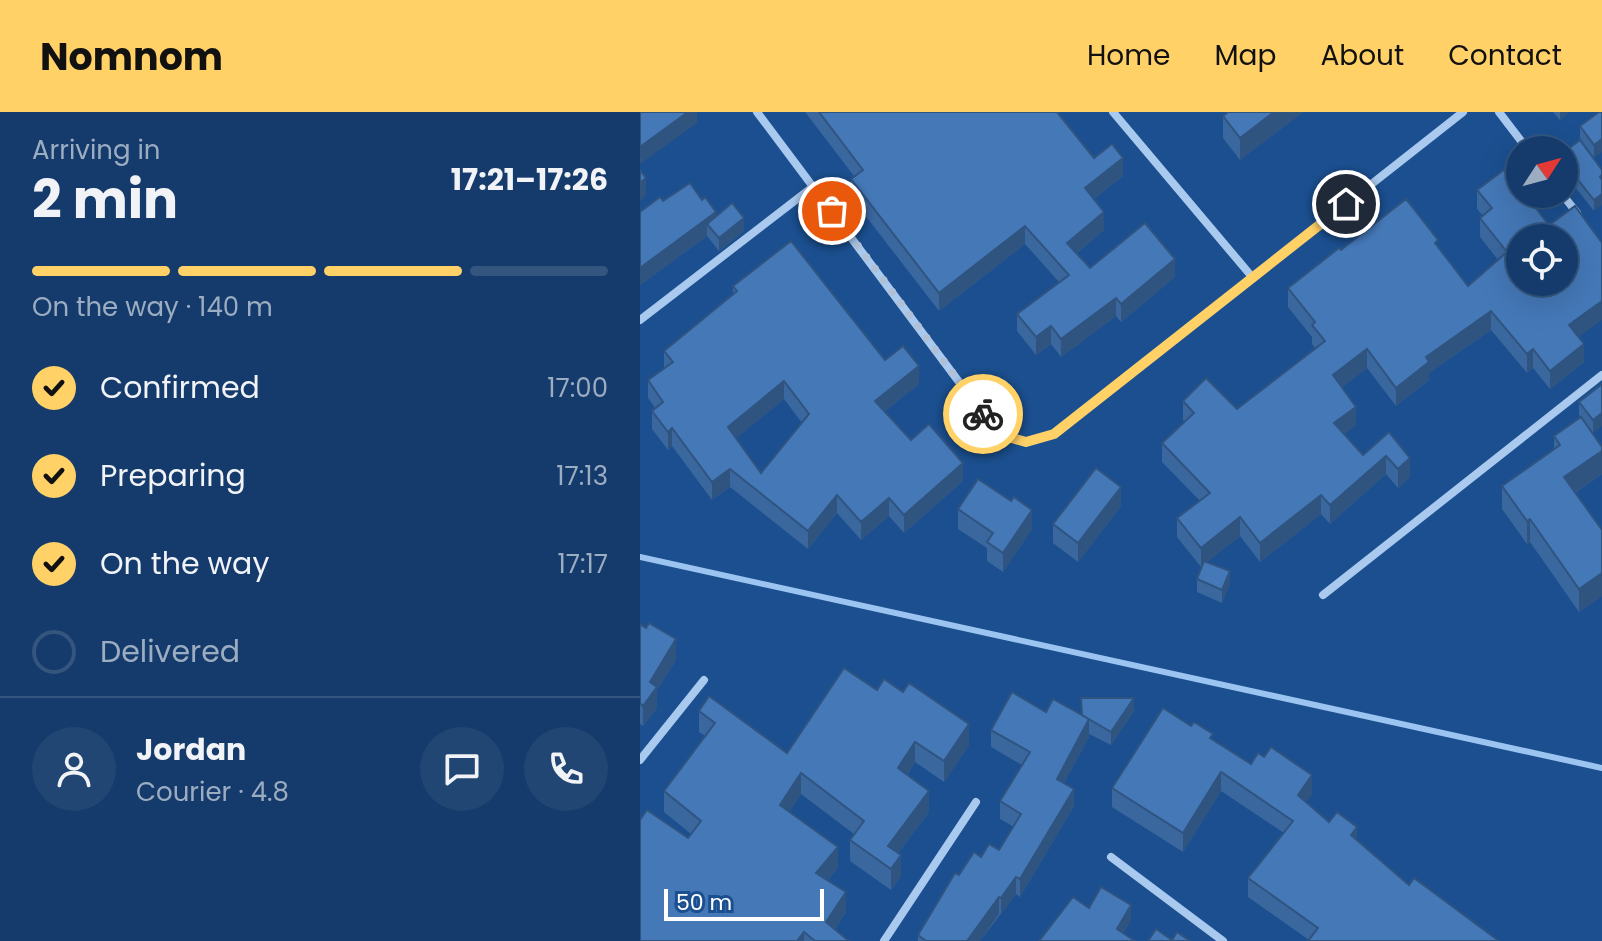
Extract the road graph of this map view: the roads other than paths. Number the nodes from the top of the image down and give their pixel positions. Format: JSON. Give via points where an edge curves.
{"nodes":[{"id":1,"x":757,"y":112,"type":"edge"},
{"id":2,"x":1113,"y":112,"type":"edge"},
{"id":3,"x":1463,"y":112,"type":"edge"},
{"id":4,"x":1499,"y":112,"type":"edge"},
{"id":5,"x":1517,"y":136,"type":"edge"},
{"id":6,"x":814,"y":186,"type":"junction"},
{"id":7,"x":1573,"y":208,"type":"edge"},
{"id":8,"x":1586,"y":225,"type":"edge"},
{"id":9,"x":1253,"y":278,"type":"junction"},
{"id":10,"x":640,"y":320,"type":"edge"},
{"id":11,"x":1602,"y":375,"type":"edge"},
{"id":12,"x":1323,"y":595,"type":"dead end"},
{"id":13,"x":704,"y":680,"type":"dead end"},
{"id":14,"x":640,"y":760,"type":"edge"},
{"id":15,"x":976,"y":802,"type":"dead end"},
{"id":16,"x":1111,"y":857,"type":"dead end"},
{"id":17,"x":884,"y":941,"type":"edge"},
{"id":18,"x":1223,"y":941,"type":"edge"}],
"edges":[{"from":1,"to":6,"type":"street"},
{"from":2,"to":9,"type":"street"},
{"from":3,"to":9,"type":"street"},
{"from":4,"to":5,"type":"street"},
{"from":6,"to":9,"type":"street","via":[[998,434],[1026,442],[1054,434]]},
{"from":6,"to":10,"type":"street"},
{"from":7,"to":8,"type":"street"},
{"from":11,"to":12,"type":"street"},
{"from":13,"to":14,"type":"street"},
{"from":15,"to":17,"type":"street"},
{"from":16,"to":18,"type":"street"}]}
